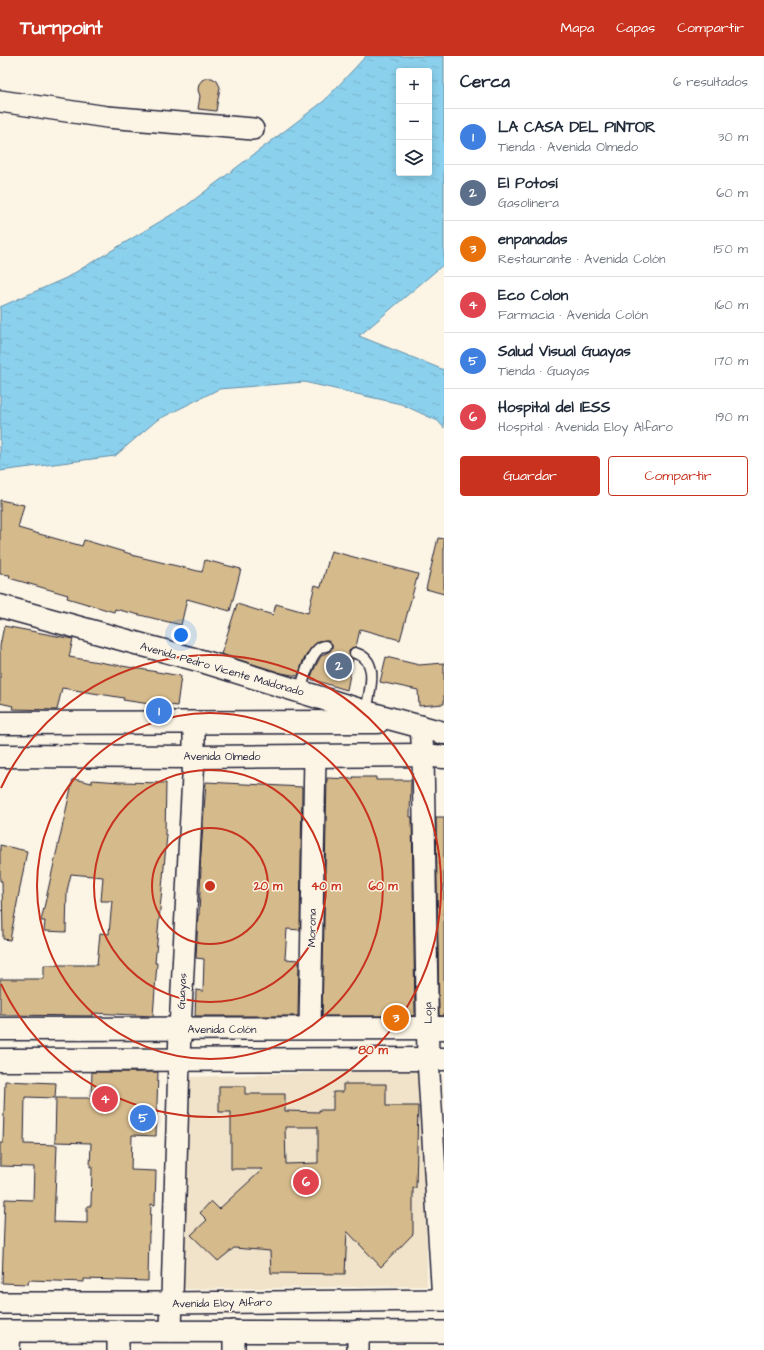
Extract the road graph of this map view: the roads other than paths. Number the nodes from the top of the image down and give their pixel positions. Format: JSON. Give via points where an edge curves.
{"nodes":[{"id":1,"x":0,"y":101,"type":"edge"},
{"id":2,"x":253,"y":129,"type":"dead end"},
{"id":3,"x":0,"y":606,"type":"edge"},
{"id":4,"x":326,"y":646,"type":"dead end"},
{"id":5,"x":355,"y":653,"type":"dead end"},
{"id":6,"x":300,"y":692,"type":"junction"},
{"id":7,"x":366,"y":712,"type":"junction"},
{"id":8,"x":0,"y":723,"type":"edge"},
{"id":9,"x":194,"y":723,"type":"junction"},
{"id":10,"x":413,"y":724,"type":"junction"},
{"id":11,"x":444,"y":733,"type":"edge"},
{"id":12,"x":0,"y":756,"type":"edge"},
{"id":13,"x":194,"y":756,"type":"junction"},
{"id":14,"x":315,"y":756,"type":"junction"},
{"id":15,"x":434,"y":756,"type":"edge"},
{"id":16,"x":310,"y":1028,"type":"junction"},
{"id":17,"x":436,"y":1028,"type":"edge"},
{"id":18,"x":0,"y":1029,"type":"edge"},
{"id":19,"x":180,"y":1029,"type":"junction"},
{"id":20,"x":179,"y":1059,"type":"junction"},
{"id":21,"x":436,"y":1059,"type":"edge"},
{"id":22,"x":0,"y":1060,"type":"edge"},
{"id":23,"x":444,"y":1300,"type":"edge"},
{"id":24,"x":0,"y":1303,"type":"edge"},
{"id":25,"x":172,"y":1303,"type":"junction"},
{"id":26,"x":171,"y":1331,"type":"junction"},
{"id":27,"x":444,"y":1332,"type":"edge"},
{"id":28,"x":6,"y":1338,"type":"edge"},
{"id":29,"x":234,"y":1340,"type":"edge"},
{"id":30,"x":358,"y":1340,"type":"edge"},
{"id":31,"x":118,"y":1341,"type":"edge"}],
"edges":[{"from":1,"to":2,"type":"street","via":[[107,117]]},
{"from":3,"to":6,"type":"street","name":"Avenida Pedro Vicente Maldonado","via":[[205,662]]},
{"from":4,"to":6,"type":"lane","via":[[316,650]]},
{"from":5,"to":7,"type":"lane","via":[[361,654],[371,665],[372,675]]},
{"from":6,"to":7,"type":"street","name":"Avenida Pedro Vicente Maldonado"},
{"from":7,"to":10,"type":"street","name":"Avenida Pedro Vicente Maldonado"},
{"from":8,"to":9,"type":"street"},
{"from":9,"to":10,"type":"street"},
{"from":9,"to":13,"type":"street","name":"Guayas"},
{"from":10,"to":11,"type":"street","name":"Avenida Pedro Vicente Maldonado"},
{"from":10,"to":15,"type":"street","name":"Loja"},
{"from":12,"to":13,"type":"street","name":"Avenida Olmedo"},
{"from":13,"to":14,"type":"street","name":"Avenida Olmedo"},
{"from":13,"to":19,"type":"street","name":"Guayas"},
{"from":14,"to":15,"type":"street","name":"Avenida Olmedo"},
{"from":14,"to":16,"type":"street","name":"Morona"},
{"from":15,"to":17,"type":"street","name":"Loja"},
{"from":16,"to":17,"type":"street","name":"Avenida Colón"},
{"from":16,"to":19,"type":"street","name":"Avenida Colón"},
{"from":17,"to":21,"type":"street","name":"Loja"},
{"from":18,"to":19,"type":"street","name":"Avenida Colón"},
{"from":19,"to":20,"type":"street","name":"Guayas"},
{"from":20,"to":21,"type":"street"},
{"from":20,"to":22,"type":"street"},
{"from":20,"to":25,"type":"street","name":"Guayas"},
{"from":21,"to":23,"type":"street","name":"Loja"},
{"from":23,"to":25,"type":"street","name":"Avenida Eloy Alfaro"},
{"from":24,"to":25,"type":"street","name":"Avenida Eloy Alfaro"},
{"from":25,"to":26,"type":"street","name":"Guayas"},
{"from":26,"to":29,"type":"street"},
{"from":26,"to":31,"type":"street"},
{"from":27,"to":30,"type":"street"},
{"from":28,"to":31,"type":"street"},
{"from":29,"to":30,"type":"street"}]}
